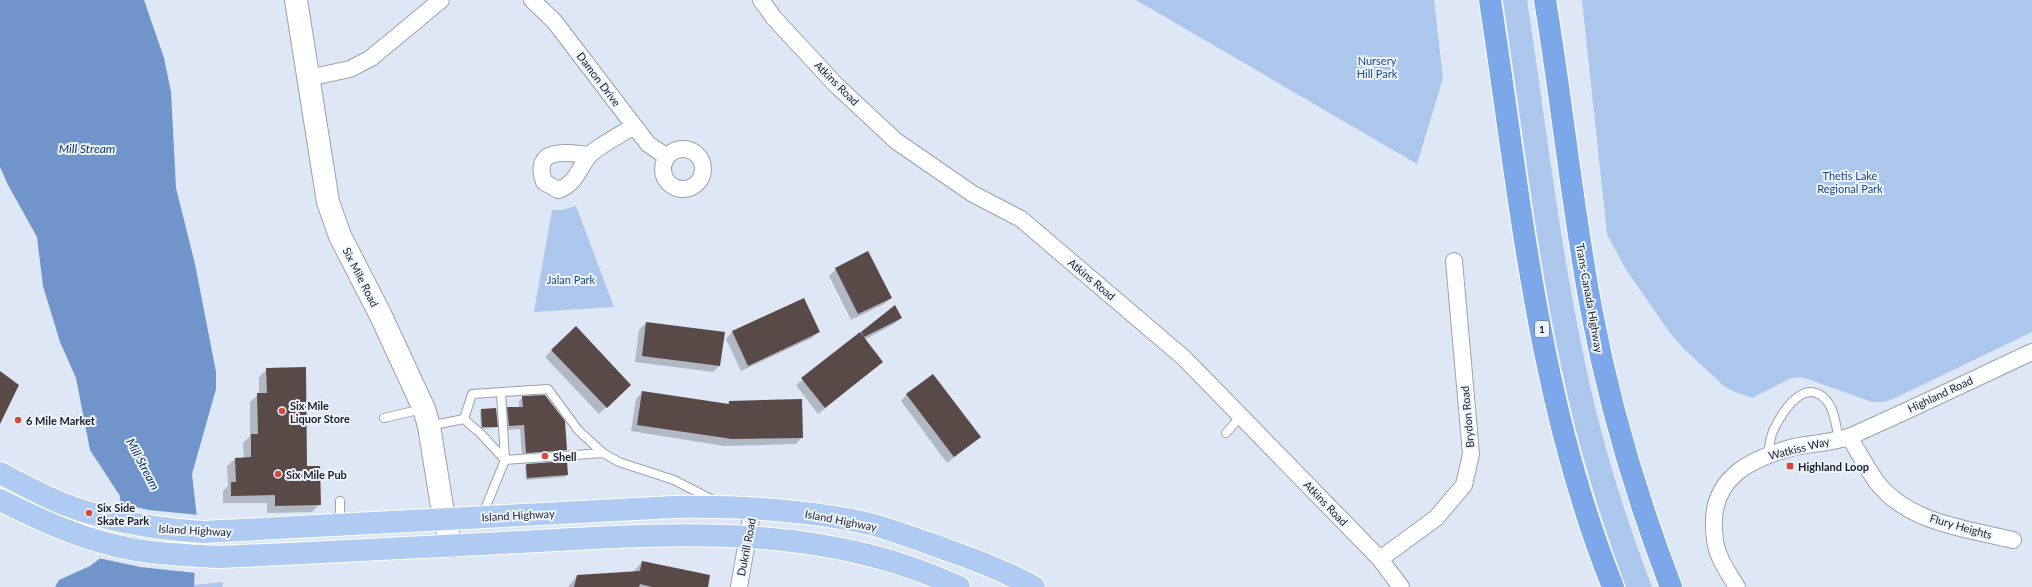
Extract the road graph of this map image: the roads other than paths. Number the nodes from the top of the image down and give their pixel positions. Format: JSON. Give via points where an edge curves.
{"nodes":[{"id":1,"x":296,"y":0,"type":"edge"},
{"id":2,"x":441,"y":0,"type":"edge"},
{"id":3,"x":532,"y":0,"type":"edge"},
{"id":4,"x":761,"y":0,"type":"edge"},
{"id":5,"x":1490,"y":0,"type":"edge"},
{"id":6,"x":1545,"y":0,"type":"edge"},
{"id":7,"x":308,"y":78,"type":"junction"},
{"id":8,"x":634,"y":126,"type":"junction"},
{"id":9,"x":589,"y":155,"type":"dead end"},
{"id":10,"x":667,"y":157,"type":"dead end"},
{"id":11,"x":1454,"y":261,"type":"dead end"},
{"id":12,"x":2032,"y":352,"type":"edge"},
{"id":13,"x":500,"y":392,"type":"junction"},
{"id":14,"x":1242,"y":415,"type":"junction"},
{"id":15,"x":384,"y":418,"type":"dead end"},
{"id":16,"x":426,"y":418,"type":"junction"},
{"id":17,"x":464,"y":419,"type":"junction"},
{"id":18,"x":1226,"y":433,"type":"dead end"},
{"id":19,"x":1844,"y":438,"type":"junction"},
{"id":20,"x":603,"y":453,"type":"junction"},
{"id":21,"x":1768,"y":455,"type":"junction"},
{"id":22,"x":505,"y":460,"type":"junction"},
{"id":23,"x":0,"y":473,"type":"edge"},
{"id":24,"x":0,"y":500,"type":"edge"},
{"id":25,"x":340,"y":502,"type":"dead end"},
{"id":26,"x":724,"y":506,"type":"junction"},
{"id":27,"x":754,"y":508,"type":"junction"},
{"id":28,"x":482,"y":517,"type":"junction"},
{"id":29,"x":444,"y":519,"type":"junction"},
{"id":30,"x":340,"y":526,"type":"junction"},
{"id":31,"x":749,"y":536,"type":"junction"},
{"id":32,"x":2013,"y":540,"type":"dead end"},
{"id":33,"x":452,"y":546,"type":"junction"},
{"id":34,"x":1380,"y":559,"type":"junction"},
{"id":35,"x":739,"y":587,"type":"edge"},
{"id":36,"x":959,"y":587,"type":"edge"},
{"id":37,"x":1034,"y":587,"type":"edge"},
{"id":38,"x":1401,"y":587,"type":"edge"},
{"id":39,"x":1613,"y":587,"type":"edge"},
{"id":40,"x":1671,"y":587,"type":"edge"},
{"id":41,"x":1736,"y":587,"type":"edge"}],
"edges":[{"from":1,"to":7,"type":"main road","name":"Six Mile Road"},
{"from":2,"to":7,"type":"street","via":[[371,58],[350,69]]},
{"from":3,"to":8,"type":"street","name":"Damon Drive","via":[[554,21]]},
{"from":4,"to":14,"type":"street","name":"Atkins Road","via":[[774,18],[836,85],[896,141],[973,194],[1021,219],[1184,358]]},
{"from":5,"to":39,"type":"highway","number":"1","via":[[1522,217],[1554,392],[1577,480]]},
{"from":6,"to":40,"type":"highway","name":"Trans-Canada Highway","via":[[1584,269],[1607,384],[1642,510]]},
{"from":7,"to":16,"type":"main road","name":"Six Mile Road","via":[[328,202],[340,236],[384,323]]},
{"from":8,"to":9,"type":"street"},
{"from":8,"to":10,"type":"street","name":"Damon Drive","via":[[648,144]]},
{"from":11,"to":34,"type":"street","name":"Brydon Road","via":[[1471,454],[1464,485],[1436,518]]},
{"from":12,"to":19,"type":"street","name":"Highland Road"},
{"from":13,"to":17,"type":"lane","via":[[472,394]]},
{"from":13,"to":20,"type":"lane","via":[[548,389],[578,430]]},
{"from":13,"to":22,"type":"lane"},
{"from":14,"to":18,"type":"lane"},
{"from":14,"to":34,"type":"street","name":"Atkins Road"},
{"from":15,"to":16,"type":"lane"},
{"from":16,"to":17,"type":"lane"},
{"from":16,"to":29,"type":"main road","name":"Six Mile Road"},
{"from":17,"to":22,"type":"lane"},
{"from":19,"to":21,"type":"street","name":"Watkiss Way"},
{"from":19,"to":21,"type":"lane","via":[[1828,402],[1817,393],[1804,392],[1793,400],[1772,432]]},
{"from":19,"to":32,"type":"street","name":"Flury Heights","via":[[1877,482],[1904,507],[1941,523]]},
{"from":20,"to":22,"type":"lane"},
{"from":20,"to":26,"type":"lane","via":[[619,462],[674,480]]},
{"from":21,"to":41,"type":"street","name":"Watkiss Way","via":[[1751,463],[1725,483],[1717,498],[1713,514],[1719,555]]},
{"from":22,"to":28,"type":"lane"},
{"from":23,"to":30,"type":"main road","name":"Island Highway","via":[[67,505],[124,523],[164,530],[241,532]]},
{"from":24,"to":33,"type":"main road","via":[[59,527],[112,545],[145,551],[218,557]]},
{"from":25,"to":30,"type":"lane"},
{"from":26,"to":27,"type":"main road","name":"Island Highway"},
{"from":26,"to":28,"type":"main road","name":"Island Highway"},
{"from":27,"to":31,"type":"street","name":"Dukrill Road"},
{"from":27,"to":37,"type":"main road","name":"Island Highway","via":[[871,524],[965,556]]},
{"from":28,"to":29,"type":"main road","name":"Island Highway"},
{"from":29,"to":30,"type":"main road","name":"Island Highway"},
{"from":29,"to":33,"type":"main road","name":"Six Mile Road"},
{"from":31,"to":33,"type":"main road","via":[[696,534]]},
{"from":31,"to":35,"type":"street","name":"Dukrill Road"},
{"from":31,"to":36,"type":"main road","via":[[793,540],[851,550],[929,573]]},
{"from":34,"to":38,"type":"street","name":"Atkins Road"}]}
